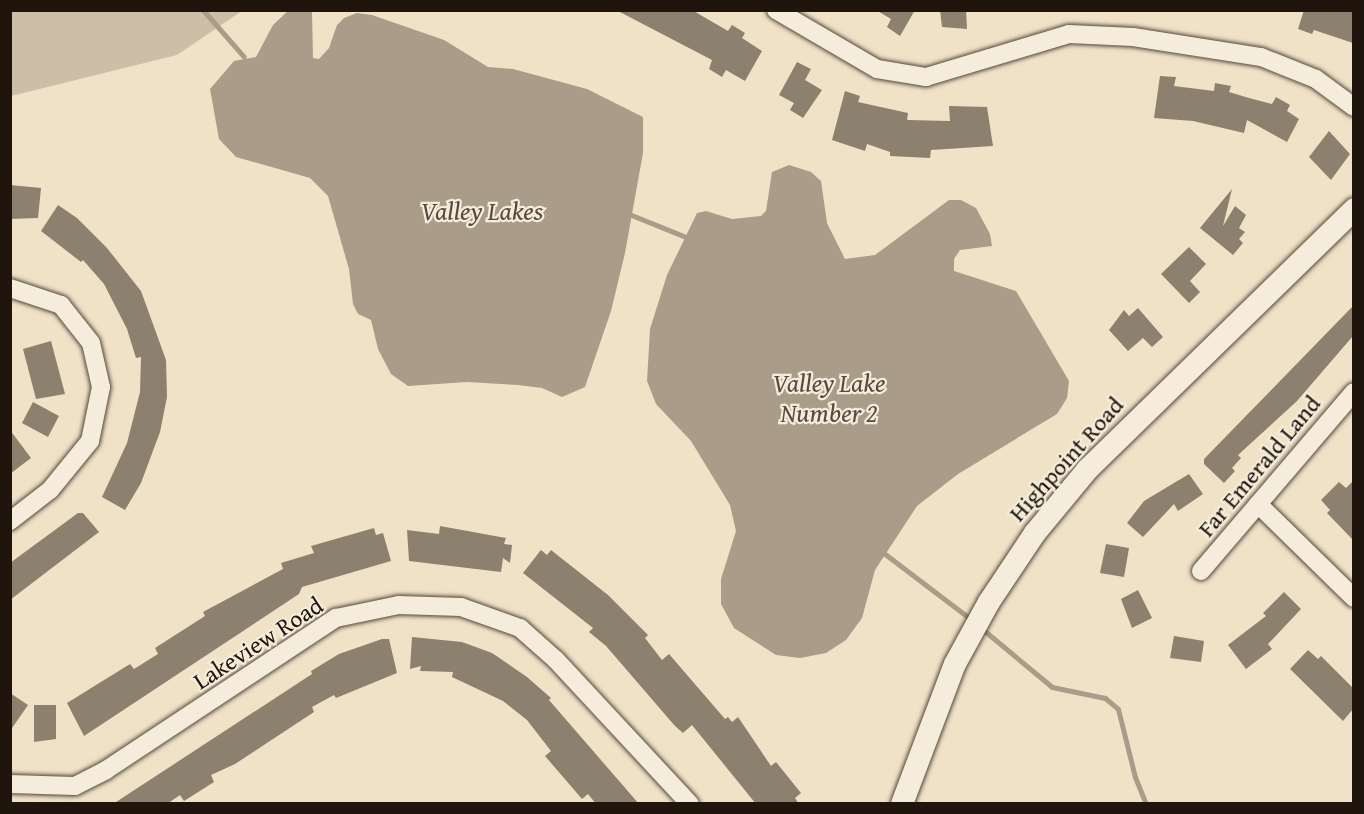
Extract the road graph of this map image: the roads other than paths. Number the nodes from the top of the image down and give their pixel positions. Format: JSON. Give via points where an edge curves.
{"nodes":[{"id":1,"x":776,"y":10,"type":"edge"},
{"id":2,"x":1353,"y":107,"type":"edge"},
{"id":3,"x":1353,"y":209,"type":"edge"},
{"id":4,"x":10,"y":288,"type":"edge"},
{"id":5,"x":1353,"y":392,"type":"edge"},
{"id":6,"x":1258,"y":504,"type":"junction"},
{"id":7,"x":10,"y":521,"type":"edge"},
{"id":8,"x":1201,"y":571,"type":"dead end"},
{"id":9,"x":1353,"y":598,"type":"edge"},
{"id":10,"x":10,"y":784,"type":"edge"},
{"id":11,"x":690,"y":804,"type":"edge"},
{"id":12,"x":902,"y":804,"type":"edge"}],
"edges":[{"from":1,"to":2,"type":"street","via":[[878,69],[926,77],[1070,34],[1133,37],[1261,57],[1316,79]]},
{"from":3,"to":12,"type":"street","name":"Highpoint Road","via":[[1096,461],[1035,533],[989,602],[955,664]]},
{"from":4,"to":7,"type":"street","via":[[61,305],[92,343],[101,387],[90,441],[50,490]]},
{"from":5,"to":6,"type":"street","name":"Far Emerald Land"},
{"from":6,"to":8,"type":"street","name":"Far Emerald Land"},
{"from":6,"to":9,"type":"street"},
{"from":10,"to":11,"type":"street","name":"Lakeview Road","via":[[75,786],[106,770],[336,618],[399,605],[461,607],[520,628],[556,660]]}]}
